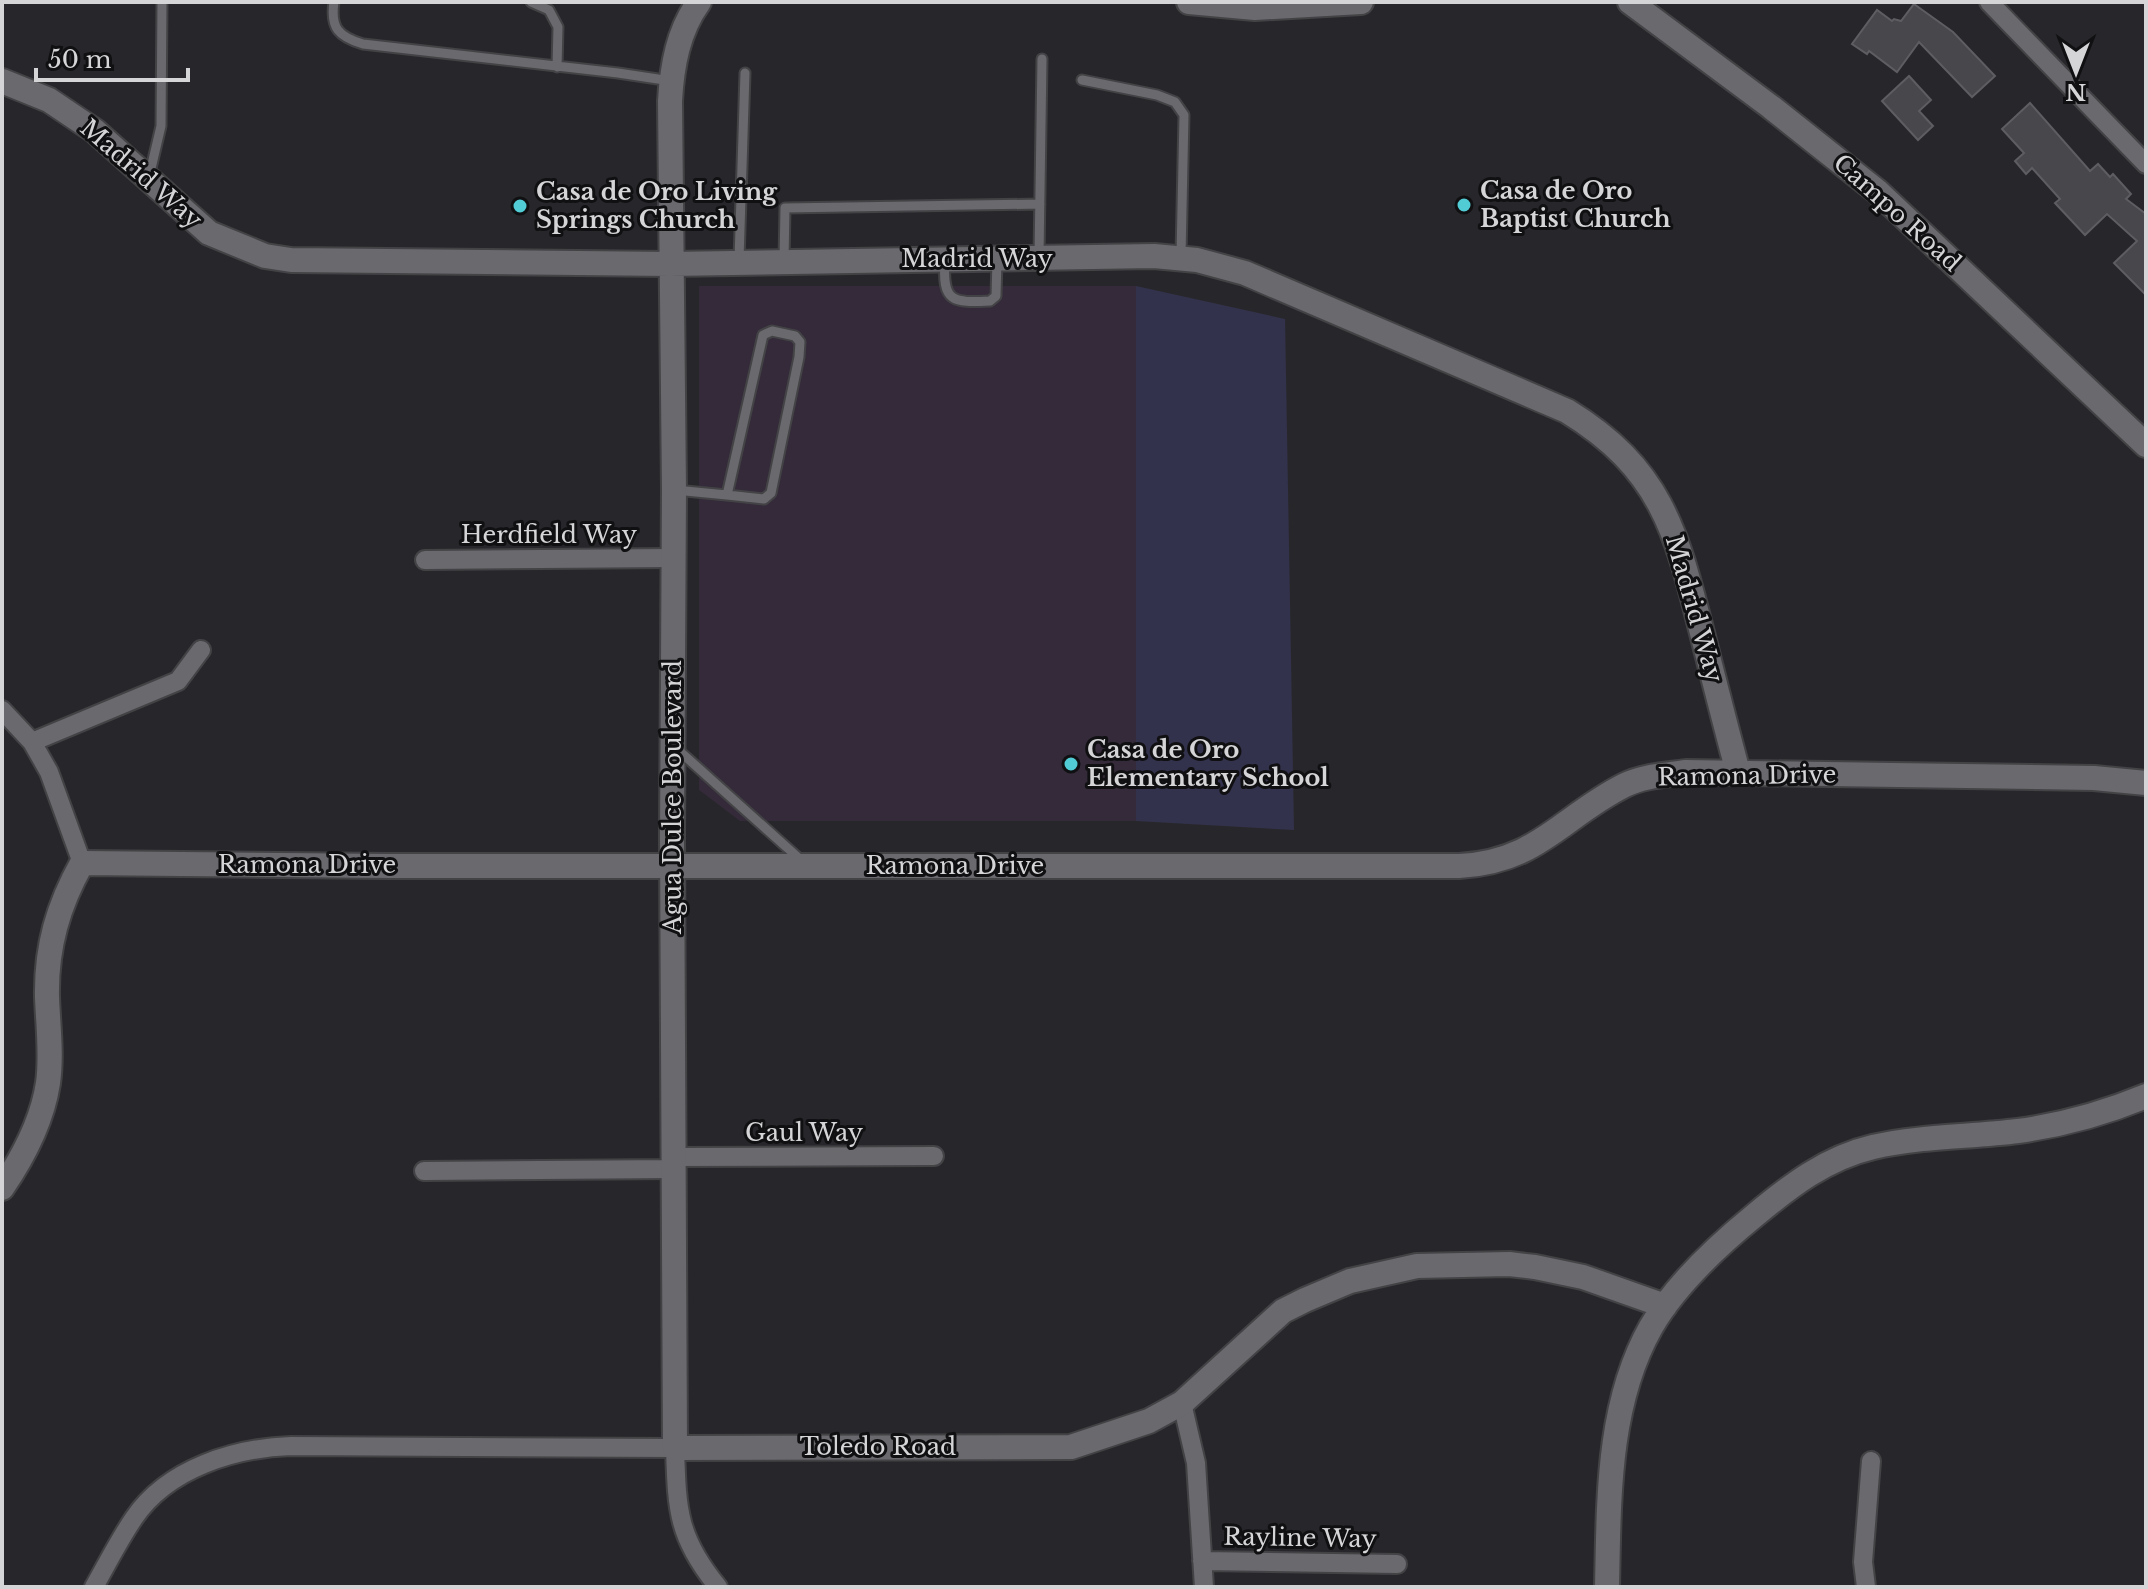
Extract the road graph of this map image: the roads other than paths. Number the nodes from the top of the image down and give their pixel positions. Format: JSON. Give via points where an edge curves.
{"nodes":[{"id":1,"x":162,"y":2,"type":"edge"},
{"id":2,"x":334,"y":2,"type":"edge"},
{"id":3,"x":531,"y":2,"type":"edge"},
{"id":4,"x":699,"y":2,"type":"edge"},
{"id":5,"x":1189,"y":2,"type":"edge"},
{"id":6,"x":1358,"y":2,"type":"edge"},
{"id":7,"x":1630,"y":2,"type":"edge"},
{"id":8,"x":1989,"y":2,"type":"edge"},
{"id":9,"x":1042,"y":59,"type":"dead end"},
{"id":10,"x":557,"y":67,"type":"junction"},
{"id":11,"x":745,"y":73,"type":"dead end"},
{"id":12,"x":1082,"y":80,"type":"dead end"},
{"id":13,"x":2,"y":81,"type":"edge"},
{"id":14,"x":671,"y":81,"type":"junction"},
{"id":15,"x":2146,"y":164,"type":"edge"},
{"id":16,"x":149,"y":178,"type":"junction"},
{"id":17,"x":1040,"y":204,"type":"junction"},
{"id":18,"x":946,"y":259,"type":"junction"},
{"id":19,"x":997,"y":259,"type":"junction"},
{"id":20,"x":1038,"y":259,"type":"junction"},
{"id":21,"x":1181,"y":259,"type":"junction"},
{"id":22,"x":784,"y":262,"type":"junction"},
{"id":23,"x":739,"y":263,"type":"junction"},
{"id":24,"x":670,"y":264,"type":"junction"},
{"id":25,"x":2146,"y":445,"type":"edge"},
{"id":26,"x":674,"y":490,"type":"junction"},
{"id":27,"x":727,"y":495,"type":"junction"},
{"id":28,"x":674,"y":558,"type":"junction"},
{"id":29,"x":425,"y":560,"type":"dead end"},
{"id":30,"x":201,"y":650,"type":"dead end"},
{"id":31,"x":2,"y":710,"type":"edge"},
{"id":32,"x":32,"y":742,"type":"junction"},
{"id":33,"x":674,"y":747,"type":"junction"},
{"id":34,"x":1738,"y":772,"type":"junction"},
{"id":35,"x":2146,"y":783,"type":"edge"},
{"id":36,"x":82,"y":863,"type":"junction"},
{"id":37,"x":672,"y":865,"type":"junction"},
{"id":38,"x":808,"y":866,"type":"junction"},
{"id":39,"x":2146,"y":1096,"type":"edge"},
{"id":40,"x":934,"y":1156,"type":"dead end"},
{"id":41,"x":673,"y":1163,"type":"junction"},
{"id":42,"x":424,"y":1171,"type":"dead end"},
{"id":43,"x":2,"y":1188,"type":"edge"},
{"id":44,"x":1665,"y":1306,"type":"junction"},
{"id":45,"x":1182,"y":1403,"type":"junction"},
{"id":46,"x":675,"y":1448,"type":"junction"},
{"id":47,"x":1871,"y":1461,"type":"dead end"},
{"id":48,"x":1202,"y":1561,"type":"junction"},
{"id":49,"x":1397,"y":1564,"type":"dead end"},
{"id":50,"x":94,"y":1587,"type":"edge"},
{"id":51,"x":718,"y":1587,"type":"edge"},
{"id":52,"x":1204,"y":1587,"type":"edge"},
{"id":53,"x":1607,"y":1587,"type":"edge"},
{"id":54,"x":1866,"y":1587,"type":"edge"}],
"edges":[{"from":1,"to":16,"type":"lane","via":[[161,126]]},
{"from":2,"to":10,"type":"lane","via":[[336,32],[363,44]]},
{"from":3,"to":10,"type":"lane","via":[[549,10],[558,27]]},
{"from":4,"to":14,"type":"street","name":"Agua Dulce Boulevard","via":[[679,42]]},
{"from":5,"to":6,"type":"street","via":[[1255,8]]},
{"from":7,"to":25,"type":"street","name":"Campo Road","via":[[1878,192]]},
{"from":8,"to":15,"type":"street"},
{"from":9,"to":17,"type":"lane"},
{"from":10,"to":14,"type":"lane"},
{"from":11,"to":23,"type":"lane"},
{"from":12,"to":21,"type":"lane","via":[[1157,95],[1175,102],[1184,115]]},
{"from":13,"to":16,"type":"street","name":"Madrid Way","via":[[49,100]]},
{"from":14,"to":24,"type":"street","name":"Agua Dulce Boulevard"},
{"from":16,"to":24,"type":"street","name":"Madrid Way","via":[[209,233],[265,256]]},
{"from":17,"to":20,"type":"lane"},
{"from":17,"to":22,"type":"lane","via":[[785,208]]},
{"from":18,"to":19,"type":"street","name":"Madrid Way"},
{"from":18,"to":19,"type":"lane","via":[[948,295],[981,302],[996,296]]},
{"from":18,"to":22,"type":"street","name":"Madrid Way"},
{"from":19,"to":20,"type":"street","name":"Madrid Way"},
{"from":20,"to":21,"type":"street","name":"Madrid Way"},
{"from":21,"to":34,"type":"street","name":"Madrid Way","via":[[1245,273],[1546,401],[1588,423],[1615,446],[1653,490],[1674,532]]},
{"from":22,"to":23,"type":"street","name":"Madrid Way"},
{"from":23,"to":24,"type":"street","name":"Madrid Way"},
{"from":24,"to":26,"type":"street","name":"Agua Dulce Boulevard"},
{"from":26,"to":27,"type":"lane"},
{"from":26,"to":28,"type":"street","name":"Agua Dulce Boulevard"},
{"from":27,"to":27,"type":"lane","via":[[764,499],[771,493],[799,357],[800,342],[787,332],[763,335]]},
{"from":28,"to":29,"type":"street","name":"Herdfield Way"},
{"from":28,"to":33,"type":"street","name":"Agua Dulce Boulevard"},
{"from":30,"to":32,"type":"street","via":[[178,681]]},
{"from":31,"to":32,"type":"street"},
{"from":32,"to":36,"type":"street","via":[[49,772]]},
{"from":33,"to":37,"type":"street","name":"Agua Dulce Boulevard"},
{"from":33,"to":38,"type":"lane"},
{"from":34,"to":35,"type":"street","name":"Ramona Drive"},
{"from":34,"to":38,"type":"street","name":"Ramona Drive","via":[[1686,772],[1628,783],[1528,849],[1480,865]]},
{"from":36,"to":37,"type":"street","name":"Ramona Drive"},
{"from":36,"to":43,"type":"street","via":[[65,893],[49,948],[50,1054],[44,1103],[24,1153]]},
{"from":37,"to":38,"type":"street","name":"Ramona Drive"},
{"from":37,"to":41,"type":"street","name":"Agua Dulce Boulevard"},
{"from":39,"to":44,"type":"street","via":[[2055,1125],[1893,1142],[1837,1159],[1792,1185],[1725,1239]]},
{"from":40,"to":41,"type":"street","name":"Gaul Way"},
{"from":41,"to":42,"type":"street","name":"Gaul Way"},
{"from":41,"to":46,"type":"street","name":"Agua Dulce Boulevard"},
{"from":44,"to":45,"type":"street","name":"Toledo Road","via":[[1583,1277],[1535,1267],[1395,1270],[1327,1289],[1283,1311]]},
{"from":44,"to":53,"type":"street","via":[[1636,1361],[1614,1448]]},
{"from":45,"to":46,"type":"street","name":"Toledo Road","via":[[1149,1421],[1071,1447]]},
{"from":45,"to":48,"type":"street","via":[[1196,1463]]},
{"from":46,"to":50,"type":"street","name":"Toledo Road","via":[[248,1450],[207,1463],[151,1499],[135,1515]]},
{"from":46,"to":51,"type":"street","name":"Agua Dulce Boulevard","via":[[677,1508],[684,1532]]},
{"from":47,"to":54,"type":"street"},
{"from":48,"to":49,"type":"street","name":"Rayline Way"},
{"from":48,"to":52,"type":"street"}]}
